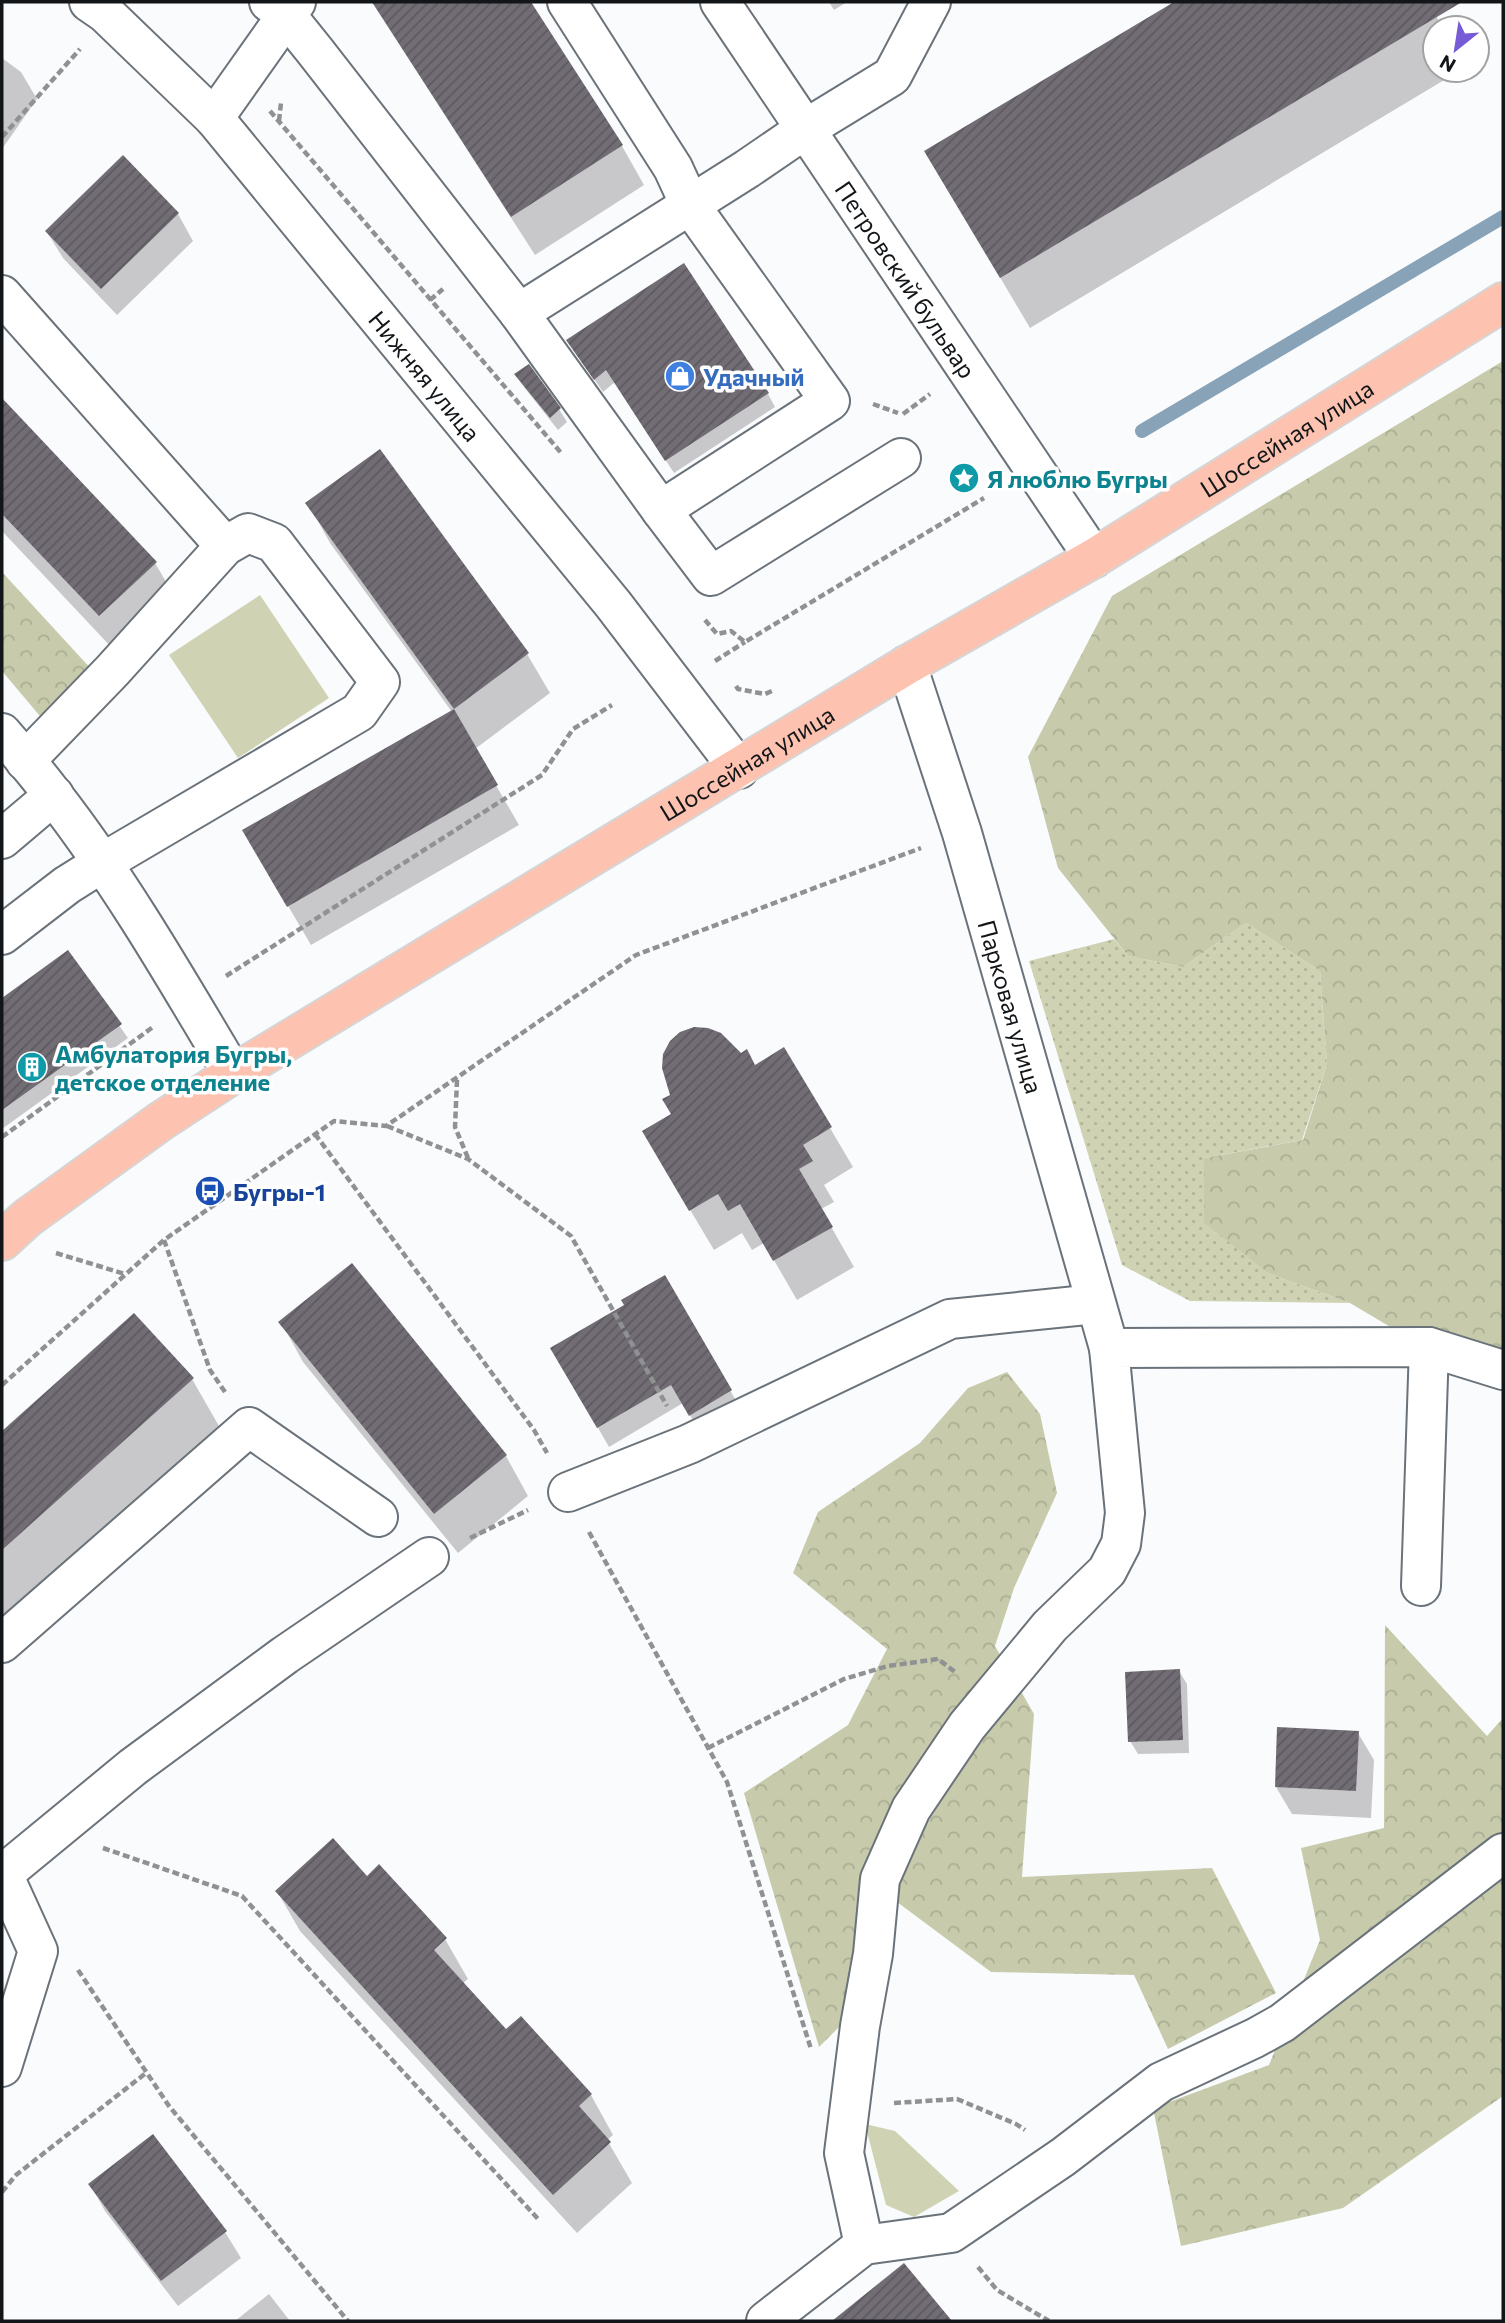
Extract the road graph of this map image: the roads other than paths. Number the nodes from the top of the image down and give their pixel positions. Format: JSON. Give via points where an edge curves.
{"nodes":[{"id":1,"x":567,"y":2,"type":"edge"},
{"id":2,"x":720,"y":2,"type":"edge"},
{"id":3,"x":931,"y":2,"type":"edge"},
{"id":4,"x":284,"y":6,"type":"edge"},
{"id":5,"x":97,"y":7,"type":"edge"},
{"id":6,"x":214,"y":118,"type":"junction"},
{"id":7,"x":807,"y":128,"type":"junction"},
{"id":8,"x":690,"y":205,"type":"junction"},
{"id":9,"x":2,"y":295,"type":"edge"},
{"id":10,"x":1503,"y":302,"type":"edge"},
{"id":11,"x":519,"y":313,"type":"junction"},
{"id":12,"x":901,"y":458,"type":"dead end"},
{"id":13,"x":661,"y":510,"type":"junction"},
{"id":14,"x":225,"y":546,"type":"junction"},
{"id":15,"x":1094,"y":558,"type":"junction"},
{"id":16,"x":907,"y":665,"type":"junction"},
{"id":17,"x":2,"y":733,"type":"edge"},
{"id":18,"x":26,"y":761,"type":"junction"},
{"id":19,"x":739,"y":769,"type":"junction"},
{"id":20,"x":54,"y":795,"type":"junction"},
{"id":21,"x":2,"y":839,"type":"edge"},
{"id":22,"x":102,"y":863,"type":"junction"},
{"id":23,"x":2,"y":935,"type":"edge"},
{"id":24,"x":233,"y":1074,"type":"junction"},
{"id":25,"x":2,"y":1241,"type":"edge"},
{"id":26,"x":1096,"y":1304,"type":"junction"},
{"id":27,"x":1109,"y":1348,"type":"junction"},
{"id":28,"x":1429,"y":1348,"type":"junction"},
{"id":29,"x":1503,"y":1370,"type":"edge"},
{"id":30,"x":568,"y":1492,"type":"road end"},
{"id":31,"x":378,"y":1517,"type":"dead end"},
{"id":32,"x":429,"y":1557,"type":"road end"},
{"id":33,"x":1421,"y":1586,"type":"dead end"},
{"id":34,"x":2,"y":1643,"type":"edge"},
{"id":35,"x":1503,"y":1853,"type":"edge"},
{"id":36,"x":3,"y":1873,"type":"edge"},
{"id":37,"x":2,"y":2067,"type":"edge"},
{"id":38,"x":864,"y":2245,"type":"junction"},
{"id":39,"x":766,"y":2321,"type":"edge"}],
"edges":[{"from":1,"to":8,"type":"street","via":[[673,168]]},
{"from":2,"to":7,"type":"street","name":"Петровский бульвар"},
{"from":3,"to":7,"type":"street","via":[[892,76]]},
{"from":4,"to":6,"type":"street"},
{"from":4,"to":11,"type":"street"},
{"from":5,"to":6,"type":"street","name":"Нижняя улица"},
{"from":6,"to":19,"type":"street","name":"Нижняя улица","via":[[613,604]]},
{"from":7,"to":8,"type":"street"},
{"from":7,"to":15,"type":"street","name":"Петровский бульвар"},
{"from":8,"to":11,"type":"street"},
{"from":8,"to":13,"type":"street","via":[[830,401]]},
{"from":9,"to":14,"type":"street"},
{"from":10,"to":15,"type":"main road","name":"Шоссейная улица"},
{"from":11,"to":13,"type":"street"},
{"from":12,"to":13,"type":"street","via":[[711,576]]},
{"from":14,"to":18,"type":"street"},
{"from":14,"to":22,"type":"street","via":[[248,533],[274,543],[380,682],[359,712]]},
{"from":15,"to":16,"type":"main road","name":"Шоссейная улица"},
{"from":16,"to":19,"type":"main road","name":"Шоссейная улица"},
{"from":16,"to":26,"type":"street","name":"Парковая улица","via":[[962,833]]},
{"from":17,"to":18,"type":"street"},
{"from":18,"to":20,"type":"street"},
{"from":19,"to":24,"type":"main road","name":"Шоссейная улица"},
{"from":20,"to":21,"type":"street"},
{"from":20,"to":22,"type":"street"},
{"from":22,"to":23,"type":"street"},
{"from":22,"to":24,"type":"street"},
{"from":24,"to":25,"type":"main road","name":"Шоссейная улица","via":[[150,1129]]},
{"from":26,"to":27,"type":"street","name":"Парковая улица"},
{"from":26,"to":30,"type":"street","via":[[950,1319],[689,1444]]},
{"from":27,"to":28,"type":"street"},
{"from":27,"to":38,"type":"street","name":"Парковая улица","via":[[1125,1513],[1121,1544],[1107,1571],[1050,1626],[967,1726],[912,1809],[880,1879],[844,2153]]},
{"from":28,"to":29,"type":"street"},
{"from":28,"to":33,"type":"street"},
{"from":31,"to":34,"type":"street","via":[[249,1427]]},
{"from":32,"to":36,"type":"street","via":[[133,1767]]},
{"from":35,"to":38,"type":"street","via":[[1282,2022],[1161,2082],[1063,2157],[951,2233]]},
{"from":36,"to":37,"type":"street","via":[[56,1957]]},
{"from":38,"to":39,"type":"street"}]}
